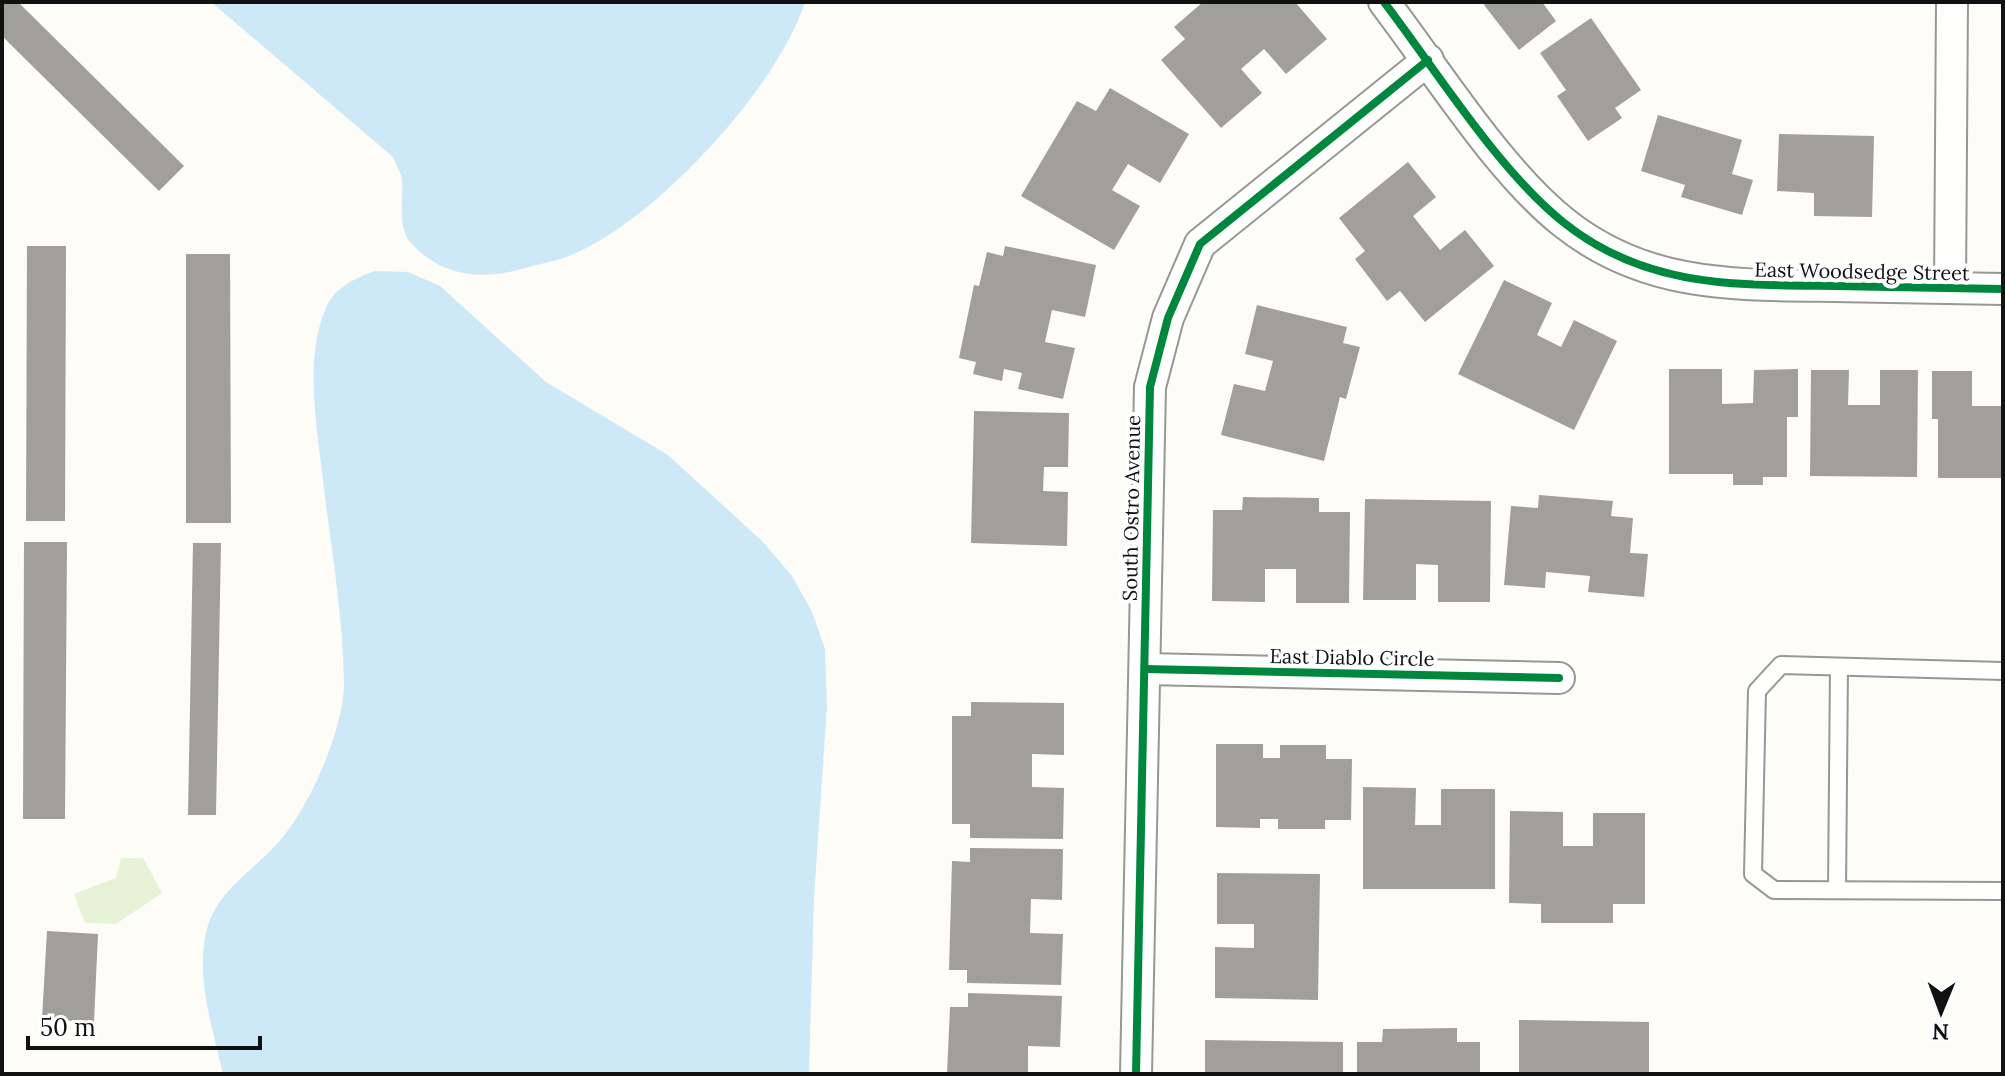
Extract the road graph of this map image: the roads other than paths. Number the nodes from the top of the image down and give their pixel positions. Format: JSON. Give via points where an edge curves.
{"nodes":[{"id":1,"x":1384,"y":2,"type":"edge"},
{"id":2,"x":1952,"y":2,"type":"edge"},
{"id":3,"x":1428,"y":60,"type":"junction"},
{"id":4,"x":1950,"y":288,"type":"junction"},
{"id":5,"x":2003,"y":289,"type":"edge"},
{"id":6,"x":1839,"y":667,"type":"junction"},
{"id":7,"x":1145,"y":669,"type":"junction"},
{"id":8,"x":2003,"y":671,"type":"edge"},
{"id":9,"x":1559,"y":678,"type":"dead end"},
{"id":10,"x":1837,"y":890,"type":"junction"},
{"id":11,"x":2003,"y":891,"type":"edge"},
{"id":12,"x":1136,"y":1074,"type":"edge"}],
"edges":[{"from":1,"to":3,"type":"street","name":"East Woodsedge Street"},
{"from":2,"to":4,"type":"street"},
{"from":3,"to":4,"type":"street","name":"East Woodsedge Street","via":[[1515,175],[1563,222],[1630,261],[1720,285]]},
{"from":3,"to":7,"type":"street","name":"South Ostro Avenue","via":[[1200,244],[1168,318],[1150,387]]},
{"from":4,"to":5,"type":"street","name":"East Woodsedge Street"},
{"from":6,"to":8,"type":"lane"},
{"from":6,"to":10,"type":"lane"},
{"from":6,"to":10,"type":"lane","via":[[1781,665],[1757,691],[1753,874],[1774,890]]},
{"from":7,"to":9,"type":"street","name":"East Diablo Circle"},
{"from":7,"to":12,"type":"street","name":"South Ostro Avenue"},
{"from":10,"to":11,"type":"lane"}]}
